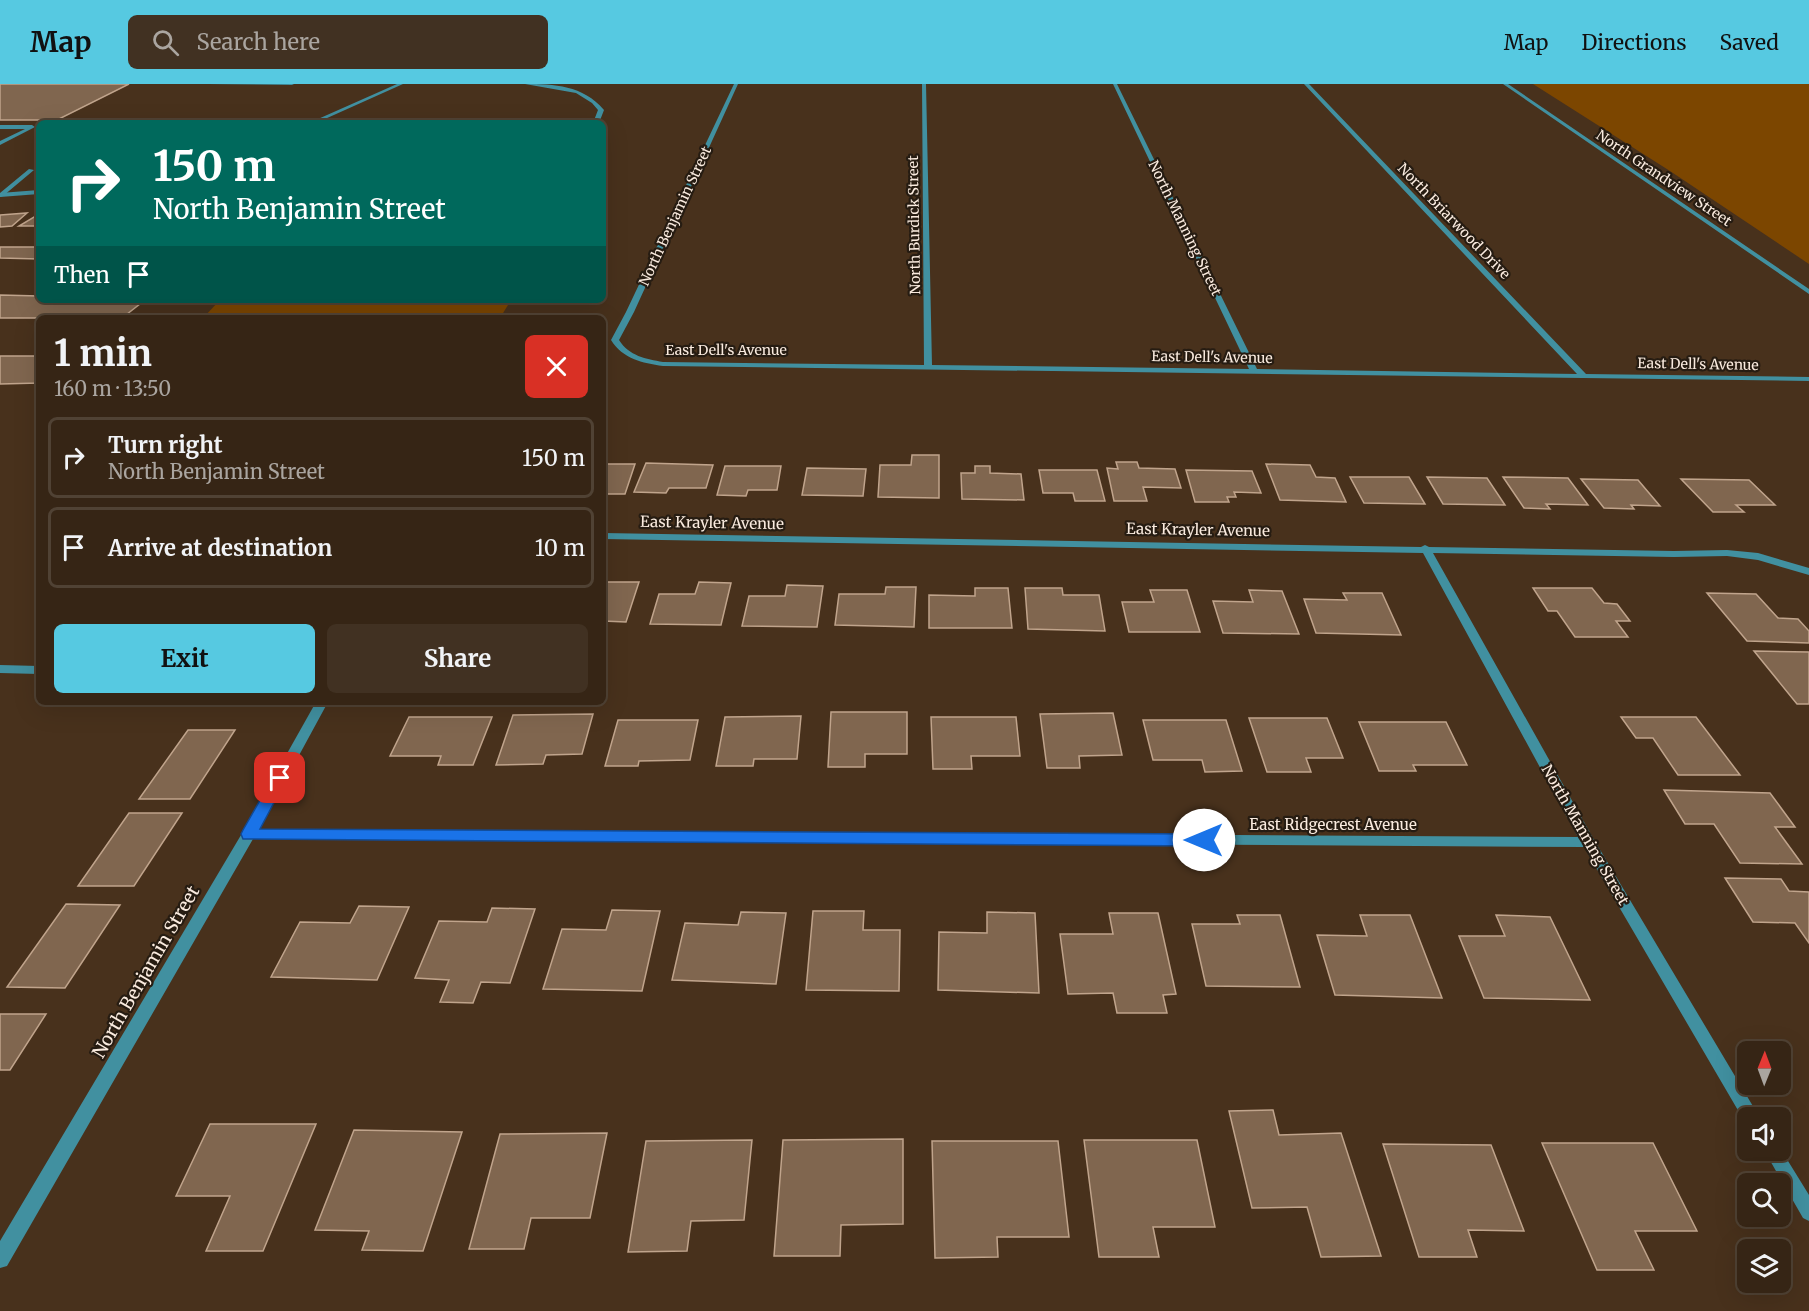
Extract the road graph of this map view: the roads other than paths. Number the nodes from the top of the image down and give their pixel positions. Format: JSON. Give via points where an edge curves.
{"nodes":[{"id":1,"x":210,"y":84,"type":"edge"},
{"id":2,"x":292,"y":84,"type":"edge"},
{"id":3,"x":401,"y":84,"type":"edge"},
{"id":4,"x":527,"y":84,"type":"edge"},
{"id":5,"x":735,"y":84,"type":"edge"},
{"id":6,"x":924,"y":84,"type":"edge"},
{"id":7,"x":1116,"y":84,"type":"edge"},
{"id":8,"x":1306,"y":84,"type":"edge"},
{"id":9,"x":1505,"y":84,"type":"edge"},
{"id":10,"x":319,"y":120,"type":"edge"},
{"id":11,"x":597,"y":120,"type":"edge"},
{"id":12,"x":0,"y":127,"type":"edge"},
{"id":13,"x":0,"y":134,"type":"edge"},
{"id":14,"x":18,"y":134,"type":"junction"},
{"id":15,"x":0,"y":143,"type":"edge"},
{"id":16,"x":36,"y":167,"type":"edge"},
{"id":17,"x":31,"y":170,"type":"junction"},
{"id":18,"x":36,"y":170,"type":"edge"},
{"id":19,"x":36,"y":192,"type":"edge"},
{"id":20,"x":1,"y":195,"type":"edge"},
{"id":21,"x":1809,"y":292,"type":"edge"},
{"id":22,"x":619,"y":347,"type":"joint"},
{"id":23,"x":928,"y":366,"type":"junction"},
{"id":24,"x":1254,"y":371,"type":"junction"},
{"id":25,"x":1584,"y":375,"type":"junction"},
{"id":26,"x":1809,"y":379,"type":"edge"},
{"id":27,"x":606,"y":536,"type":"edge"},
{"id":28,"x":1425,"y":548,"type":"junction"},
{"id":29,"x":1809,"y":572,"type":"edge"},
{"id":30,"x":0,"y":669,"type":"edge"},
{"id":31,"x":36,"y":670,"type":"edge"},
{"id":32,"x":320,"y":705,"type":"edge"},
{"id":33,"x":249,"y":834,"type":"junction"},
{"id":34,"x":1588,"y":842,"type":"junction"},
{"id":35,"x":1745,"y":1107,"type":"edge"},
{"id":36,"x":1779,"y":1161,"type":"edge"},
{"id":37,"x":1809,"y":1212,"type":"edge"},
{"id":38,"x":0,"y":1259,"type":"edge"}],
"edges":[{"from":1,"to":2,"type":"street"},
{"from":3,"to":10,"type":"street"},
{"from":4,"to":11,"type":"street","via":[[563,87],[586,96],[601,110]]},
{"from":5,"to":22,"type":"street","name":"North Benjamin Street","via":[[618,333],[615,340]]},
{"from":6,"to":23,"type":"street","name":"North Burdick Street"},
{"from":7,"to":24,"type":"street","name":"North Manning Street"},
{"from":8,"to":25,"type":"street","name":"North Briarwood Drive"},
{"from":9,"to":21,"type":"street","name":"North Grandview Street"},
{"from":12,"to":14,"type":"street","via":[[32,127]]},
{"from":13,"to":14,"type":"street"},
{"from":14,"to":15,"type":"street"},
{"from":16,"to":17,"type":"street"},
{"from":17,"to":18,"type":"street"},
{"from":17,"to":20,"type":"street"},
{"from":19,"to":20,"type":"street"},
{"from":22,"to":23,"type":"street","name":"East Dell's Avenue","via":[[635,358],[663,364]]},
{"from":23,"to":24,"type":"street","name":"East Dell's Avenue"},
{"from":24,"to":25,"type":"street","name":"East Dell's Avenue"},
{"from":25,"to":26,"type":"street","name":"East Dell's Avenue"},
{"from":27,"to":28,"type":"street","name":"East Krayler Avenue"},
{"from":28,"to":29,"type":"street","name":"East Krayler Avenue","via":[[1674,554],[1718,551],[1752,554]]},
{"from":28,"to":34,"type":"street","name":"North Manning Street"},
{"from":30,"to":31,"type":"street"},
{"from":32,"to":33,"type":"street","name":"North Benjamin Street"},
{"from":33,"to":34,"type":"street","name":"East Ridgecrest Avenue"},
{"from":33,"to":38,"type":"street","name":"North Benjamin Street"},
{"from":34,"to":35,"type":"street","name":"North Manning Street"},
{"from":36,"to":37,"type":"street"}]}
